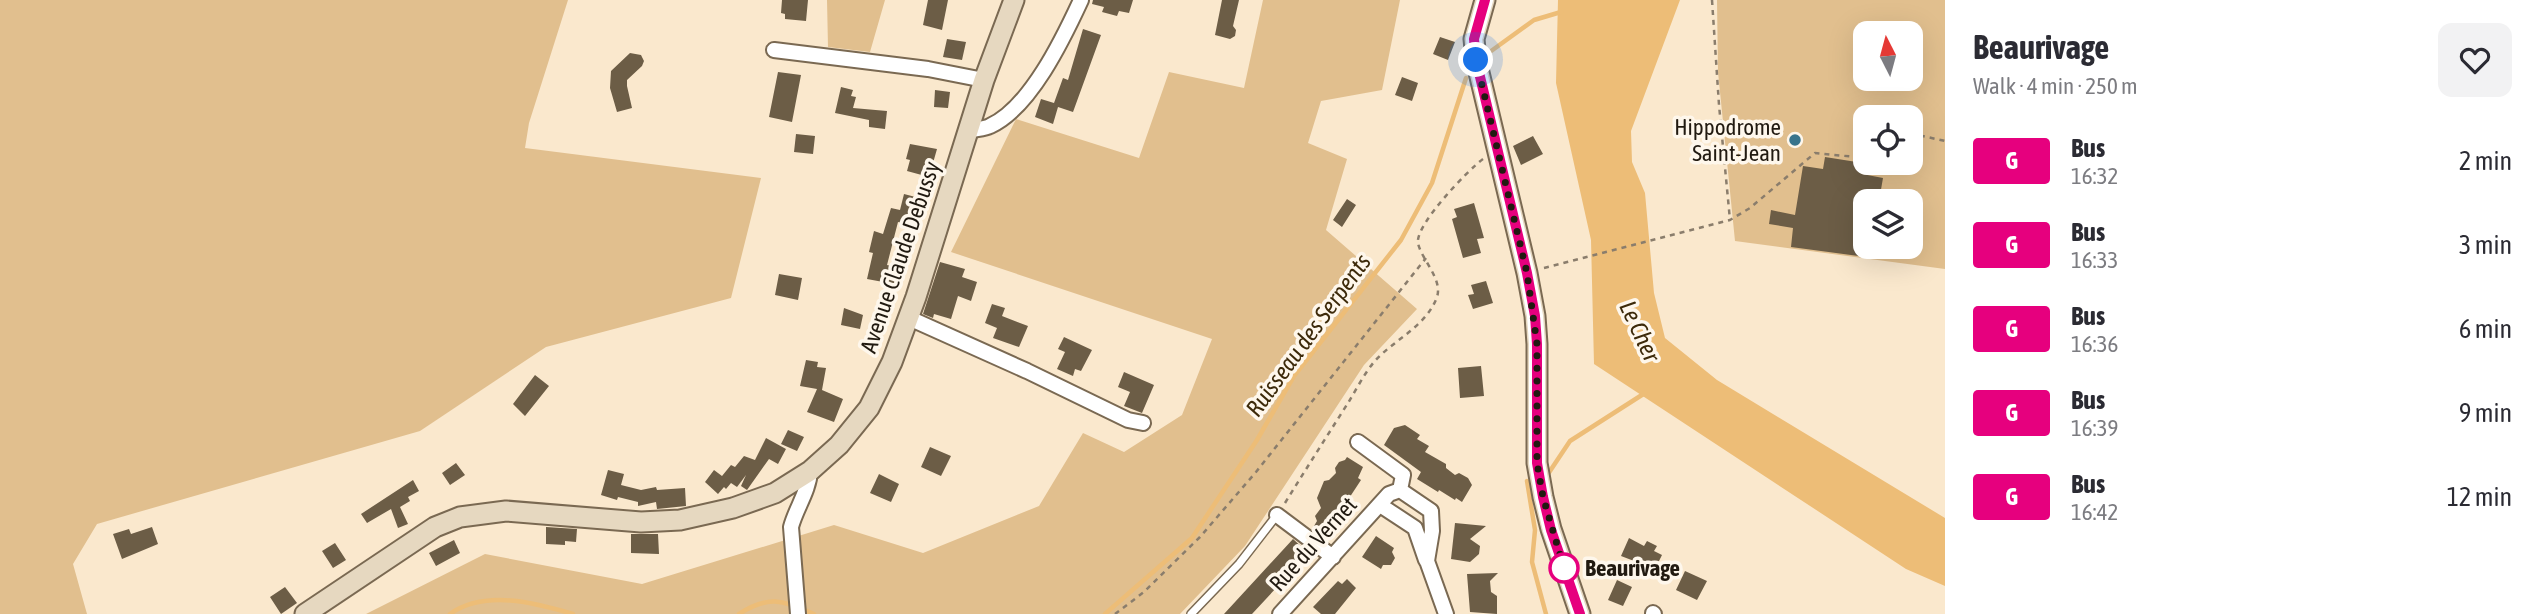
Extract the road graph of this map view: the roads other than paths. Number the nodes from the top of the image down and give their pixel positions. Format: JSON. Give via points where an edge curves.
{"nodes":[{"id":1,"x":1014,"y":0,"type":"edge"},
{"id":2,"x":1082,"y":0,"type":"edge"},
{"id":3,"x":1485,"y":0,"type":"edge"},
{"id":4,"x":775,"y":50,"type":"dead end"},
{"id":5,"x":985,"y":80,"type":"junction"},
{"id":6,"x":968,"y":131,"type":"junction"},
{"id":7,"x":909,"y":318,"type":"junction"},
{"id":8,"x":1143,"y":423,"type":"dead end"},
{"id":9,"x":1357,"y":442,"type":"dead end"},
{"id":10,"x":810,"y":471,"type":"junction"},
{"id":11,"x":1400,"y":490,"type":"junction"},
{"id":12,"x":1380,"y":505,"type":"junction"},
{"id":13,"x":1277,"y":515,"type":"joint"},
{"id":14,"x":1333,"y":557,"type":"junction"},
{"id":15,"x":1427,"y":561,"type":"junction"},
{"id":16,"x":305,"y":614,"type":"edge"},
{"id":17,"x":798,"y":614,"type":"edge"},
{"id":18,"x":1191,"y":614,"type":"edge"},
{"id":19,"x":1280,"y":614,"type":"edge"},
{"id":20,"x":1446,"y":614,"type":"edge"},
{"id":21,"x":1580,"y":614,"type":"edge"}],
"edges":[{"from":1,"to":5,"type":"main road","name":"Avenue Claude Debussy"},
{"from":2,"to":6,"type":"street","via":[[1020,104],[990,126]]},
{"from":3,"to":21,"type":"main road","via":[[1474,39],[1476,60],[1527,273],[1537,344],[1539,474],[1551,530]]},
{"from":4,"to":5,"type":"street"},
{"from":5,"to":6,"type":"main road","name":"Avenue Claude Debussy"},
{"from":6,"to":7,"type":"main road","name":"Avenue Claude Debussy"},
{"from":7,"to":8,"type":"street"},
{"from":7,"to":10,"type":"main road","name":"Avenue Claude Debussy","via":[[869,408]]},
{"from":9,"to":11,"type":"street","name":"Rue du Vernet","via":[[1403,475]]},
{"from":10,"to":16,"type":"main road","name":"Avenue Claude Debussy","via":[[775,493],[680,520],[640,522],[506,511],[460,517],[435,527]]},
{"from":10,"to":17,"type":"street","via":[[791,527]]},
{"from":11,"to":12,"type":"street","name":"Rue du Vernet"},
{"from":11,"to":15,"type":"street","name":"Rue du Vernet","via":[[1431,511]]},
{"from":12,"to":14,"type":"street","name":"Rue du Vernet"},
{"from":12,"to":15,"type":"street","name":"Rue du Vernet","via":[[1415,527]]},
{"from":13,"to":14,"type":"street"},
{"from":13,"to":18,"type":"lane"},
{"from":14,"to":19,"type":"street","name":"Rue du Vernet"},
{"from":15,"to":20,"type":"street","name":"Rue du Vernet"}]}
